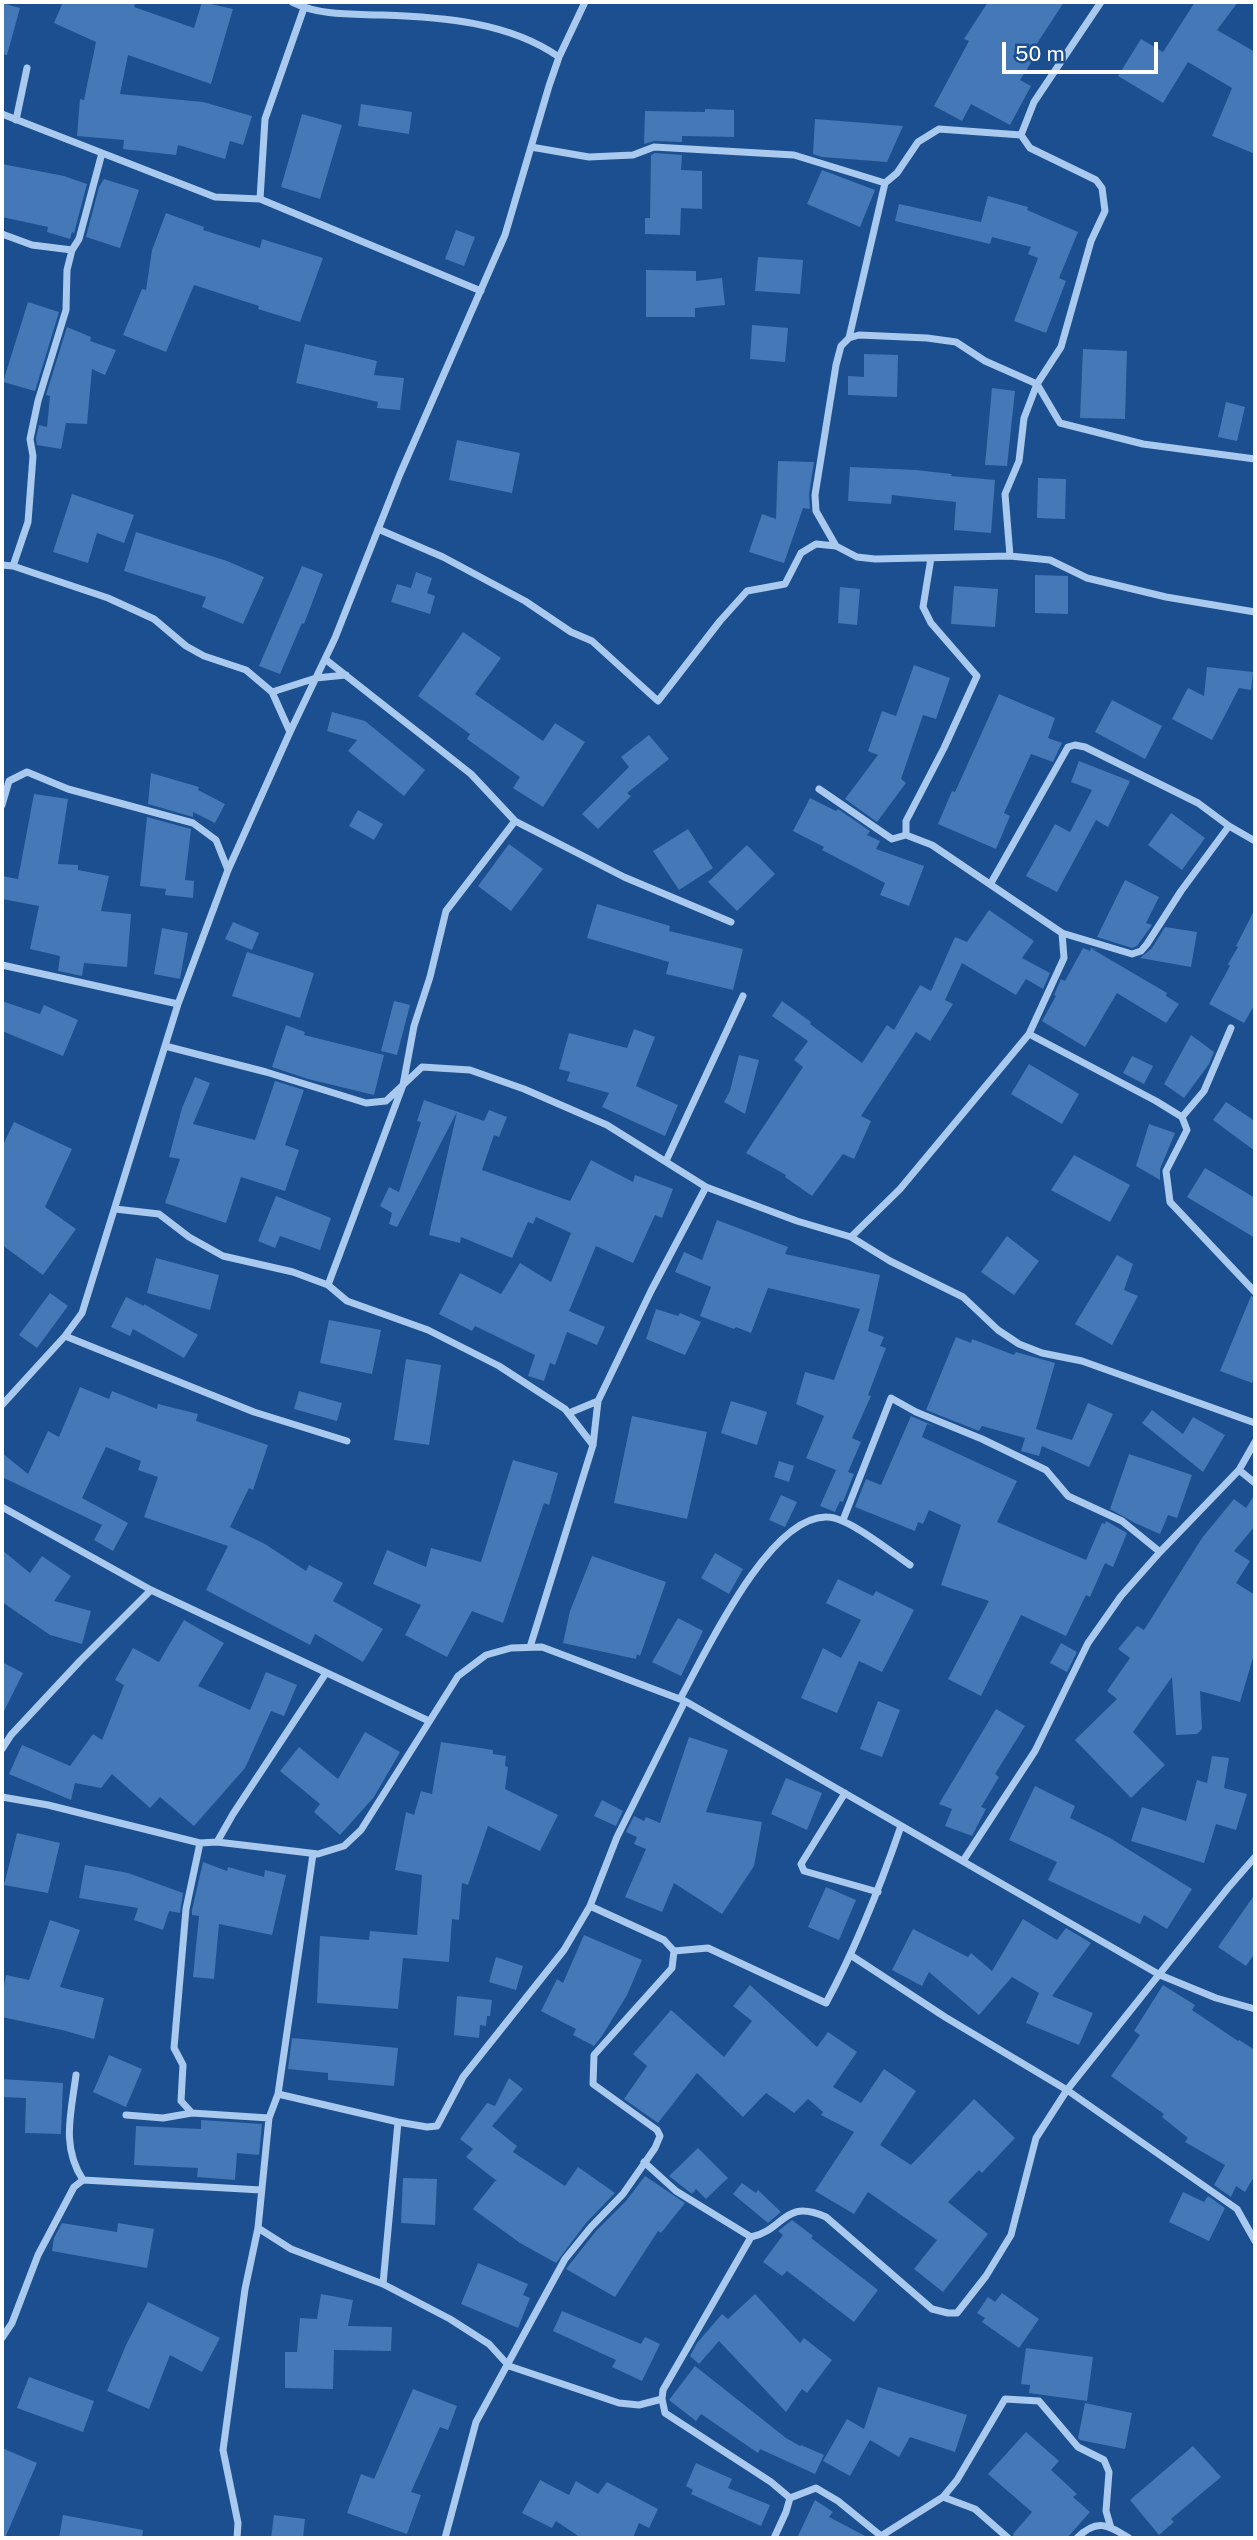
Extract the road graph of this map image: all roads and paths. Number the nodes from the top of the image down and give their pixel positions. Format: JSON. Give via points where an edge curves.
{"nodes":[{"id":1,"x":292,"y":2,"type":"edge"},
{"id":2,"x":585,"y":2,"type":"edge"},
{"id":3,"x":1101,"y":2,"type":"edge"},
{"id":4,"x":304,"y":8,"type":"junction"},
{"id":5,"x":559,"y":57,"type":"junction"},
{"id":6,"x":27,"y":68,"type":"dead end"},
{"id":7,"x":2,"y":114,"type":"edge"},
{"id":8,"x":16,"y":120,"type":"junction"},
{"id":9,"x":1021,"y":135,"type":"junction"},
{"id":10,"x":531,"y":147,"type":"junction"},
{"id":11,"x":102,"y":153,"type":"junction"},
{"id":12,"x":885,"y":183,"type":"junction"},
{"id":13,"x":260,"y":198,"type":"junction"},
{"id":14,"x":2,"y":234,"type":"edge"},
{"id":15,"x":72,"y":250,"type":"junction"},
{"id":16,"x":481,"y":291,"type":"junction"},
{"id":17,"x":849,"y":338,"type":"junction"},
{"id":18,"x":1037,"y":384,"type":"junction"},
{"id":19,"x":1255,"y":459,"type":"edge"},
{"id":20,"x":378,"y":529,"type":"junction"},
{"id":21,"x":836,"y":546,"type":"junction"},
{"id":22,"x":1010,"y":556,"type":"junction"},
{"id":23,"x":931,"y":558,"type":"junction"},
{"id":24,"x":2,"y":565,"type":"edge"},
{"id":25,"x":13,"y":566,"type":"junction"},
{"id":26,"x":1255,"y":612,"type":"edge"},
{"id":27,"x":325,"y":659,"type":"junction"},
{"id":28,"x":346,"y":675,"type":"junction"},
{"id":29,"x":316,"y":678,"type":"junction"},
{"id":30,"x":272,"y":692,"type":"junction"},
{"id":31,"x":290,"y":732,"type":"junction"},
{"id":32,"x":819,"y":789,"type":"dead end"},
{"id":33,"x":2,"y":805,"type":"edge"},
{"id":34,"x":515,"y":821,"type":"junction"},
{"id":35,"x":1229,"y":826,"type":"junction"},
{"id":36,"x":906,"y":835,"type":"junction"},
{"id":37,"x":1255,"y":841,"type":"edge"},
{"id":38,"x":228,"y":870,"type":"junction"},
{"id":39,"x":991,"y":883,"type":"junction"},
{"id":40,"x":731,"y":922,"type":"dead end"},
{"id":41,"x":1062,"y":933,"type":"junction"},
{"id":42,"x":2,"y":965,"type":"edge"},
{"id":43,"x":743,"y":996,"type":"dead end"},
{"id":44,"x":178,"y":1004,"type":"junction"},
{"id":45,"x":1231,"y":1028,"type":"dead end"},
{"id":46,"x":1029,"y":1034,"type":"junction"},
{"id":47,"x":165,"y":1046,"type":"junction"},
{"id":48,"x":403,"y":1085,"type":"junction"},
{"id":49,"x":1182,"y":1117,"type":"junction"},
{"id":50,"x":666,"y":1161,"type":"junction"},
{"id":51,"x":706,"y":1187,"type":"junction"},
{"id":52,"x":115,"y":1209,"type":"junction"},
{"id":53,"x":851,"y":1237,"type":"junction"},
{"id":54,"x":328,"y":1285,"type":"junction"},
{"id":55,"x":1255,"y":1292,"type":"edge"},
{"id":56,"x":65,"y":1336,"type":"junction"},
{"id":57,"x":598,"y":1401,"type":"junction"},
{"id":58,"x":2,"y":1405,"type":"edge"},
{"id":59,"x":569,"y":1413,"type":"junction"},
{"id":60,"x":1255,"y":1423,"type":"edge"},
{"id":61,"x":347,"y":1441,"type":"dead end"},
{"id":62,"x":1255,"y":1442,"type":"edge"},
{"id":63,"x":593,"y":1445,"type":"junction"},
{"id":64,"x":1239,"y":1470,"type":"junction"},
{"id":65,"x":1255,"y":1483,"type":"edge"},
{"id":66,"x":2,"y":1507,"type":"edge"},
{"id":67,"x":843,"y":1520,"type":"junction"},
{"id":68,"x":1160,"y":1552,"type":"junction"},
{"id":69,"x":910,"y":1565,"type":"dead end"},
{"id":70,"x":151,"y":1590,"type":"junction"},
{"id":71,"x":530,"y":1647,"type":"junction"},
{"id":72,"x":326,"y":1673,"type":"junction"},
{"id":73,"x":682,"y":1700,"type":"junction"},
{"id":74,"x":429,"y":1721,"type":"junction"},
{"id":75,"x":2,"y":1749,"type":"edge"},
{"id":76,"x":845,"y":1793,"type":"junction"},
{"id":77,"x":2,"y":1797,"type":"edge"},
{"id":78,"x":901,"y":1826,"type":"junction"},
{"id":79,"x":217,"y":1842,"type":"junction"},
{"id":80,"x":200,"y":1843,"type":"junction"},
{"id":81,"x":313,"y":1854,"type":"junction"},
{"id":82,"x":1255,"y":1857,"type":"edge"},
{"id":83,"x":963,"y":1861,"type":"junction"},
{"id":84,"x":878,"y":1892,"type":"junction"},
{"id":85,"x":590,"y":1906,"type":"junction"},
{"id":86,"x":674,"y":1951,"type":"junction"},
{"id":87,"x":852,"y":1956,"type":"junction"},
{"id":88,"x":1160,"y":1975,"type":"junction"},
{"id":89,"x":1255,"y":2009,"type":"edge"},
{"id":90,"x":76,"y":2075,"type":"dead end"},
{"id":91,"x":1067,"y":2090,"type":"junction"},
{"id":92,"x":278,"y":2094,"type":"junction"},
{"id":93,"x":192,"y":2113,"type":"junction"},
{"id":94,"x":126,"y":2115,"type":"dead end"},
{"id":95,"x":269,"y":2118,"type":"junction"},
{"id":96,"x":398,"y":2122,"type":"junction"},
{"id":97,"x":645,"y":2162,"type":"junction"},
{"id":98,"x":83,"y":2180,"type":"junction"},
{"id":99,"x":261,"y":2190,"type":"junction"},
{"id":100,"x":258,"y":2228,"type":"junction"},
{"id":101,"x":751,"y":2237,"type":"junction"},
{"id":102,"x":1255,"y":2241,"type":"edge"},
{"id":103,"x":383,"y":2284,"type":"junction"},
{"id":104,"x":2,"y":2338,"type":"edge"},
{"id":105,"x":509,"y":2366,"type":"junction"},
{"id":106,"x":662,"y":2399,"type":"junction"},
{"id":107,"x":943,"y":2497,"type":"junction"},
{"id":108,"x":790,"y":2498,"type":"junction"},
{"id":109,"x":1111,"y":2528,"type":"junction"},
{"id":110,"x":237,"y":2538,"type":"edge"},
{"id":111,"x":445,"y":2538,"type":"edge"},
{"id":112,"x":774,"y":2538,"type":"edge"},
{"id":113,"x":1008,"y":2538,"type":"edge"},
{"id":114,"x":1077,"y":2538,"type":"edge"},
{"id":115,"x":1129,"y":2538,"type":"edge"}],
"edges":[{"from":1,"to":4,"type":"street"},
{"from":2,"to":5,"type":"street"},
{"from":3,"to":9,"type":"street","via":[[1034,102]]},
{"from":4,"to":5,"type":"street","via":[[419,17],[506,30]]},
{"from":4,"to":13,"type":"street","via":[[265,119]]},
{"from":5,"to":10,"type":"street"},
{"from":6,"to":8,"type":"street"},
{"from":7,"to":8,"type":"street"},
{"from":8,"to":11,"type":"street"},
{"from":9,"to":12,"type":"street","via":[[939,129],[918,142]]},
{"from":9,"to":18,"type":"street","via":[[1030,148],[1096,180],[1102,188],[1105,211],[1091,241],[1060,347]]},
{"from":10,"to":12,"type":"street","via":[[589,157],[633,155],[654,146],[794,155]]},
{"from":10,"to":16,"type":"street","via":[[505,235]]},
{"from":11,"to":13,"type":"street","via":[[215,197]]},
{"from":11,"to":15,"type":"street"},
{"from":12,"to":17,"type":"street"},
{"from":13,"to":16,"type":"street"},
{"from":14,"to":15,"type":"street","via":[[32,245]]},
{"from":15,"to":25,"type":"street","via":[[66,310],[30,439],[28,522]]},
{"from":16,"to":20,"type":"street"},
{"from":17,"to":18,"type":"street","via":[[957,342],[985,361]]},
{"from":17,"to":21,"type":"street","via":[[841,346],[836,365],[815,495],[816,511]]},
{"from":18,"to":19,"type":"street","via":[[1060,424],[1143,444]]},
{"from":18,"to":22,"type":"street","via":[[1024,418],[1019,461],[1005,494]]},
{"from":20,"to":21,"type":"street","via":[[443,556],[592,641],[658,701],[747,592],[785,584],[801,553],[816,544]]},
{"from":20,"to":27,"type":"street"},
{"from":21,"to":23,"type":"street","via":[[857,557]]},
{"from":22,"to":23,"type":"street"},
{"from":22,"to":26,"type":"street","via":[[1050,560],[1087,578],[1166,597]]},
{"from":23,"to":36,"type":"street","via":[[923,607],[931,623],[977,676],[906,821]]},
{"from":24,"to":25,"type":"street"},
{"from":25,"to":30,"type":"street","via":[[154,619],[186,646],[246,670]]},
{"from":27,"to":28,"type":"street"},
{"from":27,"to":29,"type":"street"},
{"from":28,"to":29,"type":"street"},
{"from":28,"to":34,"type":"street","via":[[471,774]]},
{"from":29,"to":30,"type":"street"},
{"from":29,"to":31,"type":"street"},
{"from":30,"to":31,"type":"street"},
{"from":31,"to":38,"type":"street"},
{"from":32,"to":36,"type":"street","via":[[892,839]]},
{"from":33,"to":38,"type":"street","via":[[9,781],[27,772],[68,789],[193,823],[216,840]]},
{"from":34,"to":40,"type":"street","via":[[624,877]]},
{"from":34,"to":48,"type":"street","via":[[446,911]]},
{"from":35,"to":37,"type":"street"},
{"from":35,"to":39,"type":"street","via":[[1198,803],[1075,745],[1068,747]]},
{"from":35,"to":41,"type":"street","via":[[1141,951],[1132,954]]},
{"from":36,"to":39,"type":"street","via":[[932,845]]},
{"from":38,"to":44,"type":"street"},
{"from":39,"to":41,"type":"street"},
{"from":41,"to":46,"type":"street","via":[[1064,958]]},
{"from":42,"to":44,"type":"street"},
{"from":43,"to":50,"type":"street"},
{"from":44,"to":47,"type":"street"},
{"from":45,"to":49,"type":"street","via":[[1204,1091]]},
{"from":46,"to":49,"type":"street"},
{"from":46,"to":53,"type":"street","via":[[900,1189]]},
{"from":47,"to":48,"type":"street","via":[[366,1103],[386,1101]]},
{"from":47,"to":52,"type":"street"},
{"from":48,"to":50,"type":"street","via":[[422,1066],[470,1070],[607,1125]]},
{"from":48,"to":54,"type":"street"},
{"from":49,"to":55,"type":"street","via":[[1187,1130],[1166,1171],[1170,1202]]},
{"from":50,"to":51,"type":"street"},
{"from":51,"to":53,"type":"street"},
{"from":51,"to":57,"type":"street"},
{"from":52,"to":54,"type":"street","via":[[159,1214],[223,1256]]},
{"from":52,"to":56,"type":"street","via":[[82,1313]]},
{"from":53,"to":60,"type":"street","via":[[963,1297],[1019,1344],[1082,1361]]},
{"from":54,"to":59,"type":"street","via":[[347,1301],[428,1330],[499,1366]]},
{"from":56,"to":58,"type":"street"},
{"from":56,"to":61,"type":"street","via":[[254,1412]]},
{"from":57,"to":59,"type":"street"},
{"from":57,"to":63,"type":"street"},
{"from":59,"to":63,"type":"street"},
{"from":62,"to":64,"type":"street"},
{"from":63,"to":71,"type":"street"},
{"from":64,"to":65,"type":"street"},
{"from":64,"to":68,"type":"street"},
{"from":66,"to":70,"type":"street"},
{"from":67,"to":68,"type":"street","via":[[891,1398],[1046,1470],[1068,1496],[1122,1521]]},
{"from":67,"to":69,"type":"street"},
{"from":67,"to":73,"type":"street","via":[[805,1520],[747,1579]]},
{"from":68,"to":83,"type":"street","via":[[1088,1643],[1035,1751]]},
{"from":70,"to":72,"type":"street"},
{"from":70,"to":75,"type":"street"},
{"from":71,"to":73,"type":"street","via":[[542,1647]]},
{"from":71,"to":74,"type":"street","via":[[511,1648],[476,1662],[457,1676]]},
{"from":72,"to":74,"type":"street"},
{"from":72,"to":79,"type":"street"},
{"from":73,"to":76,"type":"street"},
{"from":73,"to":85,"type":"street"},
{"from":74,"to":81,"type":"street","via":[[361,1830],[344,1846]]},
{"from":76,"to":78,"type":"street"},
{"from":76,"to":84,"type":"street","via":[[801,1864],[804,1871]]},
{"from":77,"to":80,"type":"street"},
{"from":78,"to":83,"type":"street"},
{"from":78,"to":84,"type":"street"},
{"from":79,"to":80,"type":"street"},
{"from":79,"to":81,"type":"street"},
{"from":80,"to":93,"type":"street","via":[[186,1909],[174,2048],[184,2065],[181,2101]]},
{"from":81,"to":92,"type":"street"},
{"from":82,"to":88,"type":"street"},
{"from":83,"to":88,"type":"street"},
{"from":84,"to":87,"type":"street"},
{"from":85,"to":86,"type":"street","via":[[664,1940]]},
{"from":85,"to":96,"type":"street","via":[[564,1950],[463,2077],[437,2126]]},
{"from":86,"to":87,"type":"street","via":[[708,1948],[826,2003]]},
{"from":86,"to":97,"type":"street","via":[[672,1969],[594,2055],[593,2084],[660,2136]]},
{"from":87,"to":91,"type":"street"},
{"from":88,"to":89,"type":"street"},
{"from":88,"to":91,"type":"street"},
{"from":90,"to":98,"type":"street","via":[[68,2138],[72,2163]]},
{"from":91,"to":101,"type":"street","via":[[1037,2138],[1011,2235],[957,2313],[932,2309],[826,2217],[811,2210],[788,2213],[763,2235]]},
{"from":91,"to":102,"type":"street","via":[[1237,2209]]},
{"from":92,"to":95,"type":"street"},
{"from":92,"to":96,"type":"street"},
{"from":93,"to":94,"type":"street","via":[[163,2118]]},
{"from":93,"to":95,"type":"street"},
{"from":95,"to":99,"type":"street"},
{"from":96,"to":103,"type":"street"},
{"from":97,"to":101,"type":"street","via":[[676,2191]]},
{"from":97,"to":105,"type":"street","via":[[565,2259]]},
{"from":98,"to":99,"type":"street"},
{"from":98,"to":104,"type":"street","via":[[74,2187],[38,2255]]},
{"from":99,"to":100,"type":"street"},
{"from":100,"to":103,"type":"street","via":[[291,2249]]},
{"from":100,"to":110,"type":"street","via":[[223,2450]]},
{"from":101,"to":106,"type":"street"},
{"from":103,"to":105,"type":"street","via":[[489,2344]]},
{"from":105,"to":106,"type":"street","via":[[619,2403],[639,2405]]},
{"from":105,"to":111,"type":"street","via":[[477,2422]]},
{"from":106,"to":108,"type":"street","via":[[665,2413]]},
{"from":107,"to":108,"type":"street","via":[[881,2536],[816,2488]]},
{"from":107,"to":109,"type":"street","via":[[1005,2399],[1039,2401],[1078,2447],[1104,2460]]},
{"from":107,"to":113,"type":"street","via":[[975,2509]]},
{"from":108,"to":112,"type":"street"},
{"from":109,"to":114,"type":"street","via":[[1098,2525]]},
{"from":109,"to":115,"type":"street"}]}
